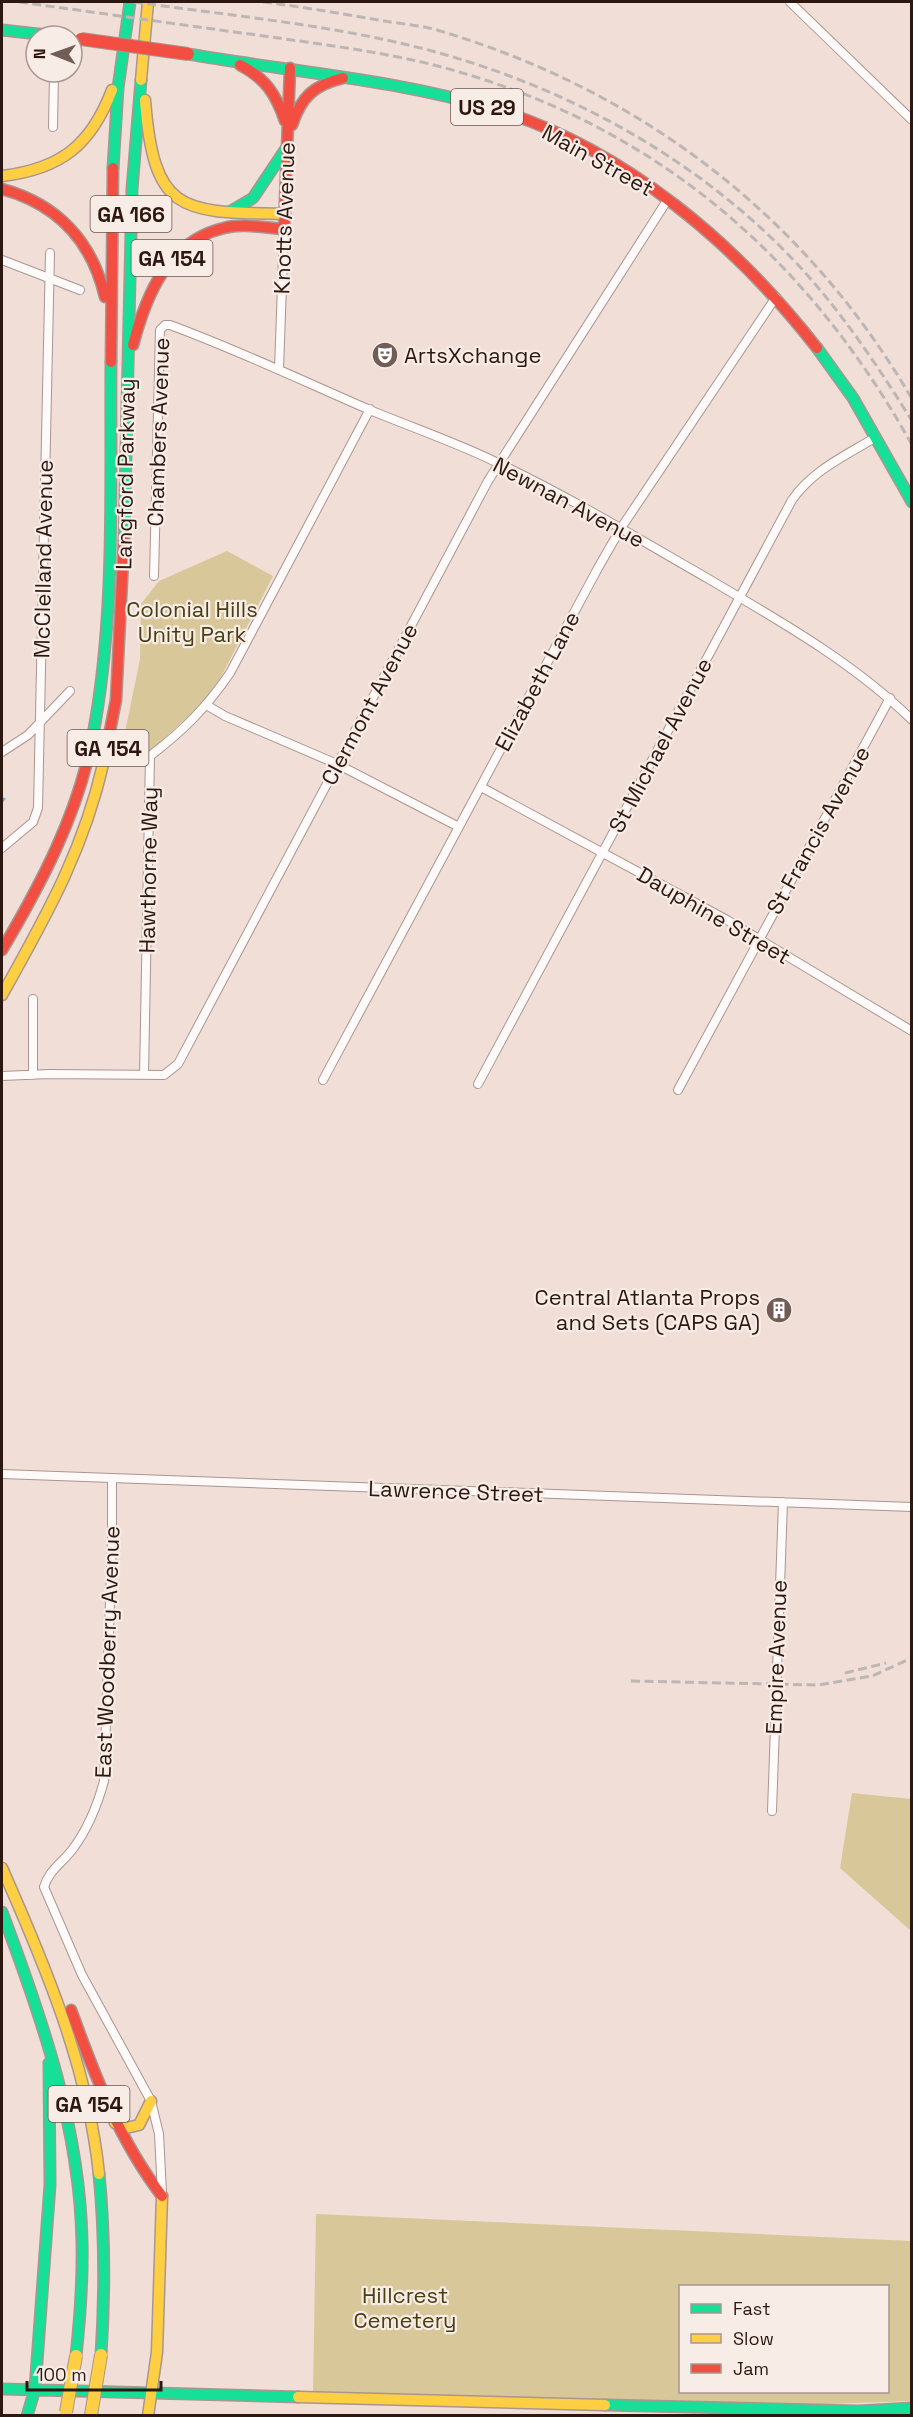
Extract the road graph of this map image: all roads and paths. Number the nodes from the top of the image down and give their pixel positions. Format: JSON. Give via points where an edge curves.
{"nodes":[{"id":1,"x":130,"y":2,"type":"edge"},
{"id":2,"x":148,"y":2,"type":"edge"},
{"id":3,"x":790,"y":2,"type":"edge"},
{"id":4,"x":2,"y":30,"type":"edge"},
{"id":5,"x":24,"y":32,"type":"edge"},
{"id":6,"x":84,"y":40,"type":"edge"},
{"id":7,"x":141,"y":59,"type":"junction"},
{"id":8,"x":233,"y":62,"type":"junction"},
{"id":9,"x":118,"y":68,"type":"junction"},
{"id":10,"x":290,"y":68,"type":"junction"},
{"id":11,"x":352,"y":76,"type":"junction"},
{"id":12,"x":54,"y":84,"type":"edge"},
{"id":13,"x":912,"y":120,"type":"edge"},
{"id":14,"x":53,"y":127,"type":"dead end"},
{"id":15,"x":288,"y":138,"type":"junction"},
{"id":16,"x":2,"y":176,"type":"edge"},
{"id":17,"x":2,"y":189,"type":"edge"},
{"id":18,"x":668,"y":199,"type":"junction"},
{"id":19,"x":229,"y":212,"type":"junction"},
{"id":20,"x":285,"y":214,"type":"junction"},
{"id":21,"x":284,"y":229,"type":"junction"},
{"id":22,"x":50,"y":253,"type":"dead end"},
{"id":23,"x":2,"y":260,"type":"edge"},
{"id":24,"x":49,"y":278,"type":"junction"},
{"id":25,"x":80,"y":290,"type":"dead end"},
{"id":26,"x":776,"y":297,"type":"junction"},
{"id":27,"x":197,"y":335,"type":"joint"},
{"id":28,"x":111,"y":365,"type":"junction"},
{"id":29,"x":279,"y":369,"type":"junction"},
{"id":30,"x":127,"y":370,"type":"junction"},
{"id":31,"x":370,"y":410,"type":"junction"},
{"id":32,"x":876,"y":437,"type":"junction"},
{"id":33,"x":499,"y":463,"type":"junction"},
{"id":34,"x":912,"y":502,"type":"edge"},
{"id":35,"x":621,"y":528,"type":"junction"},
{"id":36,"x":154,"y":576,"type":"dead end"},
{"id":37,"x":740,"y":597,"type":"junction"},
{"id":38,"x":70,"y":691,"type":"dead end"},
{"id":39,"x":890,"y":698,"type":"junction"},
{"id":40,"x":208,"y":706,"type":"junction"},
{"id":41,"x":912,"y":720,"type":"edge"},
{"id":42,"x":39,"y":724,"type":"junction"},
{"id":43,"x":2,"y":752,"type":"edge"},
{"id":44,"x":337,"y":764,"type":"junction"},
{"id":45,"x":481,"y":787,"type":"junction"},
{"id":46,"x":459,"y":827,"type":"junction"},
{"id":47,"x":2,"y":848,"type":"edge"},
{"id":48,"x":602,"y":852,"type":"junction"},
{"id":49,"x":758,"y":939,"type":"junction"},
{"id":50,"x":2,"y":950,"type":"edge"},
{"id":51,"x":2,"y":995,"type":"edge"},
{"id":52,"x":33,"y":999,"type":"dead end"},
{"id":53,"x":912,"y":1031,"type":"edge"},
{"id":54,"x":33,"y":1075,"type":"junction"},
{"id":55,"x":144,"y":1075,"type":"junction"},
{"id":56,"x":2,"y":1076,"type":"edge"},
{"id":57,"x":323,"y":1080,"type":"dead end"},
{"id":58,"x":478,"y":1084,"type":"dead end"},
{"id":59,"x":678,"y":1090,"type":"dead end"},
{"id":60,"x":2,"y":1474,"type":"edge"},
{"id":61,"x":112,"y":1478,"type":"junction"},
{"id":62,"x":783,"y":1502,"type":"junction"},
{"id":63,"x":912,"y":1507,"type":"edge"},
{"id":64,"x":772,"y":1811,"type":"dead end"},
{"id":65,"x":2,"y":1868,"type":"edge"},
{"id":66,"x":2,"y":1912,"type":"edge"},
{"id":67,"x":37,"y":1942,"type":"junction"},
{"id":68,"x":48,"y":2037,"type":"junction"},
{"id":69,"x":152,"y":2101,"type":"junction"},
{"id":70,"x":115,"y":2123,"type":"junction"},
{"id":71,"x":162,"y":2196,"type":"junction"},
{"id":72,"x":2,"y":2389,"type":"edge"},
{"id":73,"x":35,"y":2389,"type":"junction"},
{"id":74,"x":151,"y":2392,"type":"junction"},
{"id":75,"x":912,"y":2408,"type":"edge"},
{"id":76,"x":66,"y":2414,"type":"edge"},
{"id":77,"x":27,"y":2415,"type":"edge"},
{"id":78,"x":91,"y":2415,"type":"edge"},
{"id":79,"x":148,"y":2415,"type":"edge"}],
"edges":[{"from":1,"to":9,"type":"main road","name":"Langford Parkway","number":"GA 166"},
{"from":2,"to":7,"type":"main road","name":"Langford Parkway","number":"GA 166"},
{"from":3,"to":13,"type":"street"},
{"from":4,"to":5,"type":"main road"},
{"from":6,"to":8,"type":"main road","name":"Main Street","number":"US 29","bridge":true},
{"from":7,"to":19,"type":"main road","via":[[147,129],[159,175],[182,201],[201,210]]},
{"from":7,"to":30,"type":"main road","name":"Langford Parkway","number":"GA 166","via":[[132,189]]},
{"from":8,"to":10,"type":"main road","name":"Main Street","number":"US 29"},
{"from":8,"to":15,"type":"main road","via":[[252,71],[274,90]]},
{"from":9,"to":16,"type":"main road","via":[[108,102],[82,145],[42,170]]},
{"from":9,"to":28,"type":"main road","name":"Langford Parkway","number":"GA 166"},
{"from":10,"to":11,"type":"main road","name":"Main Street","number":"US 29"},
{"from":10,"to":15,"type":"main road","name":"Knotts Avenue"},
{"from":11,"to":15,"type":"main road","via":[[313,87],[301,102]]},
{"from":11,"to":18,"type":"main road","name":"Main Street","number":"US 29","via":[[453,96],[539,126],[596,154]]},
{"from":12,"to":14,"type":"street"},
{"from":15,"to":19,"type":"main road","via":[[253,198]]},
{"from":15,"to":20,"type":"main road","name":"Knotts Avenue"},
{"from":17,"to":28,"type":"main road","via":[[51,209],[89,250],[104,289]]},
{"from":18,"to":26,"type":"main road","name":"Main Street","number":"US 29","via":[[727,248]]},
{"from":18,"to":33,"type":"street","name":"Clermont Avenue"},
{"from":19,"to":20,"type":"main road"},
{"from":20,"to":21,"type":"main road","name":"Knotts Avenue"},
{"from":21,"to":29,"type":"street","name":"Knotts Avenue"},
{"from":21,"to":30,"type":"main road","number":"GA 154","via":[[226,227],[187,243],[170,259],[149,296]]},
{"from":22,"to":24,"type":"street","name":"McClelland Avenue"},
{"from":23,"to":24,"type":"street"},
{"from":24,"to":25,"type":"street"},
{"from":24,"to":42,"type":"street","name":"McClelland Avenue"},
{"from":26,"to":32,"type":"main road","name":"Main Street","number":"US 29","via":[[832,368]]},
{"from":26,"to":35,"type":"street","name":"Elizabeth Lane"},
{"from":27,"to":29,"type":"street","name":"Newnan Avenue"},
{"from":27,"to":36,"type":"street","name":"Chambers Avenue","via":[[170,325],[160,330]]},
{"from":28,"to":50,"type":"main road","name":"Langford Parkway","number":"GA 154","via":[[105,644],[93,734],[64,833],[32,900]]},
{"from":29,"to":31,"type":"street","name":"Newnan Avenue"},
{"from":30,"to":51,"type":"main road","name":"Langford Parkway","number":"GA 154","via":[[122,644],[106,759],[75,857]]},
{"from":31,"to":33,"type":"street","name":"Newnan Avenue"},
{"from":31,"to":40,"type":"street","name":"Hawthorne Way","via":[[230,673]]},
{"from":32,"to":34,"type":"main road","name":"Main Street","number":"US 29"},
{"from":32,"to":37,"type":"street","name":"St Michael Avenue","via":[[820,470],[802,487]]},
{"from":33,"to":35,"type":"street","name":"Newnan Avenue"},
{"from":33,"to":44,"type":"street","name":"Clermont Avenue"},
{"from":35,"to":37,"type":"street","name":"Newnan Avenue"},
{"from":35,"to":45,"type":"street","name":"Elizabeth Lane"},
{"from":37,"to":39,"type":"street","name":"Newnan Avenue"},
{"from":37,"to":48,"type":"street","name":"St Michael Avenue"},
{"from":38,"to":42,"type":"street"},
{"from":39,"to":41,"type":"street","name":"Newnan Avenue"},
{"from":39,"to":49,"type":"street","name":"St Francis Avenue"},
{"from":40,"to":44,"type":"street"},
{"from":40,"to":55,"type":"street","name":"Hawthorne Way","via":[[150,756]]},
{"from":42,"to":43,"type":"street"},
{"from":42,"to":47,"type":"street","name":"McClelland Avenue","via":[[38,808],[33,822]]},
{"from":44,"to":46,"type":"street"},
{"from":44,"to":55,"type":"street","name":"Clermont Avenue","via":[[177,1064],[164,1075]]},
{"from":45,"to":46,"type":"street","name":"Elizabeth Lane"},
{"from":45,"to":48,"type":"street","name":"Dauphine Street"},
{"from":46,"to":57,"type":"street","name":"Elizabeth Lane"},
{"from":48,"to":49,"type":"street","name":"Dauphine Street"},
{"from":48,"to":58,"type":"street","name":"St Michael Avenue"},
{"from":49,"to":53,"type":"street","name":"Dauphine Street"},
{"from":49,"to":59,"type":"street","name":"St Francis Avenue"},
{"from":52,"to":54,"type":"street"},
{"from":54,"to":55,"type":"street","name":"Clermont Avenue"},
{"from":54,"to":56,"type":"street","name":"Clermont Avenue"},
{"from":60,"to":61,"type":"street","name":"Lawrence Street"},
{"from":61,"to":62,"type":"street","name":"Lawrence Street"},
{"from":61,"to":69,"type":"street","name":"East Woodberry Avenue","via":[[104,1781],[87,1828],[47,1875],[44,1887],[82,1975]]},
{"from":62,"to":63,"type":"street","name":"Lawrence Street"},
{"from":62,"to":64,"type":"street","name":"Empire Avenue"},
{"from":65,"to":67,"type":"main road","number":"GA 154"},
{"from":66,"to":68,"type":"main road","number":"GA 154"},
{"from":67,"to":70,"type":"main road","via":[[67,1999]]},
{"from":67,"to":78,"type":"main road","number":"GA 154","bridge":true,"via":[[66,2022],[87,2097],[100,2169],[107,2273],[101,2355]]},
{"from":68,"to":73,"type":"main road","via":[[52,2163]]},
{"from":68,"to":76,"type":"main road","number":"GA 154","bridge":true,"via":[[69,2121],[80,2197],[83,2285]]},
{"from":69,"to":70,"type":"main road","via":[[139,2125],[126,2128]]},
{"from":69,"to":71,"type":"street","name":"East Woodberry Avenue","via":[[162,2160]]},
{"from":70,"to":71,"type":"main road","via":[[140,2169]]},
{"from":71,"to":74,"type":"main road","name":"East Woodberry Avenue","via":[[157,2352]]},
{"from":72,"to":73,"type":"main road"},
{"from":73,"to":74,"type":"main road"},
{"from":73,"to":77,"type":"main road"},
{"from":74,"to":75,"type":"main road","via":[[858,2411]]},
{"from":74,"to":79,"type":"main road","name":"East Woodberry Avenue"}]}
